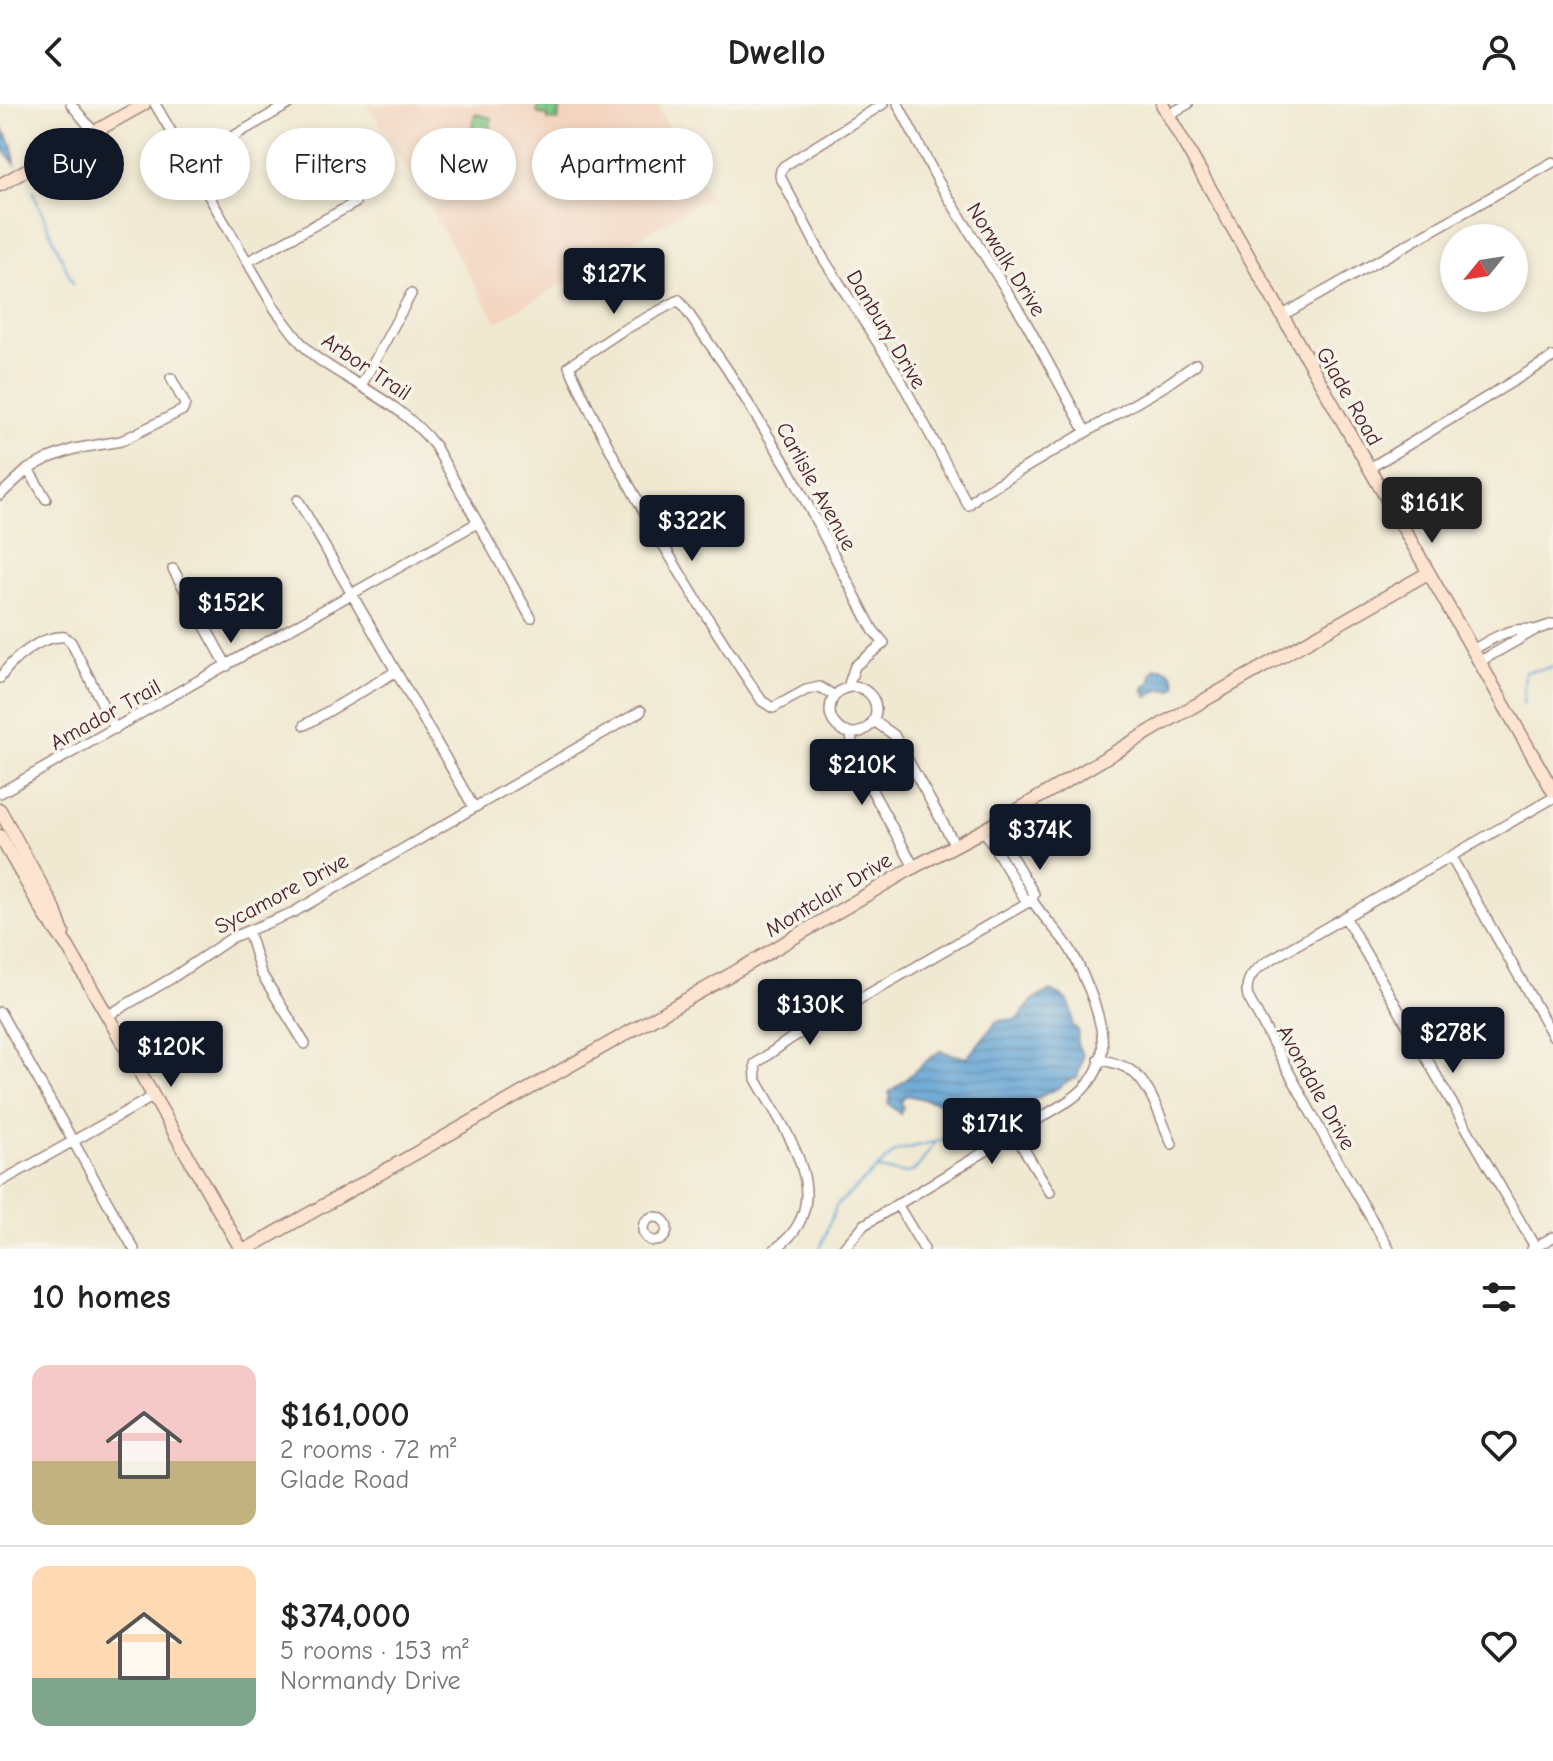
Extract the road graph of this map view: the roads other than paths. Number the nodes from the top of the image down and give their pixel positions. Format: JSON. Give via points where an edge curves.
{"nodes":[{"id":1,"x":71,"y":104,"type":"edge"},
{"id":2,"x":144,"y":104,"type":"edge"},
{"id":3,"x":155,"y":104,"type":"edge"},
{"id":4,"x":289,"y":104,"type":"edge"},
{"id":5,"x":883,"y":104,"type":"edge"},
{"id":6,"x":898,"y":104,"type":"edge"},
{"id":7,"x":1188,"y":104,"type":"edge"},
{"id":8,"x":1165,"y":110,"type":"edge"},
{"id":9,"x":91,"y":128,"type":"edge"},
{"id":10,"x":99,"y":128,"type":"edge"},
{"id":11,"x":169,"y":128,"type":"edge"},
{"id":12,"x":248,"y":128,"type":"edge"},
{"id":13,"x":1553,"y":162,"type":"edge"},
{"id":14,"x":24,"y":171,"type":"edge"},
{"id":15,"x":0,"y":185,"type":"edge"},
{"id":16,"x":211,"y":200,"type":"edge"},
{"id":17,"x":355,"y":203,"type":"dead end"},
{"id":18,"x":247,"y":262,"type":"junction"},
{"id":19,"x":411,"y":294,"type":"dead end"},
{"id":20,"x":1281,"y":316,"type":"junction"},
{"id":21,"x":1553,"y":357,"type":"edge"},
{"id":22,"x":1196,"y":364,"type":"dead end"},
{"id":23,"x":171,"y":378,"type":"dead end"},
{"id":24,"x":362,"y":384,"type":"junction"},
{"id":25,"x":1086,"y":432,"type":"junction"},
{"id":26,"x":28,"y":469,"type":"junction"},
{"id":27,"x":1368,"y":469,"type":"junction"},
{"id":28,"x":0,"y":495,"type":"edge"},
{"id":29,"x":46,"y":499,"type":"dead end"},
{"id":30,"x":298,"y":500,"type":"dead end"},
{"id":31,"x":477,"y":523,"type":"junction"},
{"id":32,"x":173,"y":569,"type":"dead end"},
{"id":33,"x":1428,"y":573,"type":"junction"},
{"id":34,"x":352,"y":596,"type":"junction"},
{"id":35,"x":531,"y":618,"type":"dead end"},
{"id":36,"x":1553,"y":624,"type":"edge"},
{"id":37,"x":1476,"y":656,"type":"junction"},
{"id":38,"x":227,"y":666,"type":"junction"},
{"id":39,"x":395,"y":672,"type":"junction"},
{"id":40,"x":0,"y":678,"type":"edge"},
{"id":41,"x":848,"y":687,"type":"junction"},
{"id":42,"x":835,"y":696,"type":"junction"},
{"id":43,"x":641,"y":711,"type":"dead end"},
{"id":44,"x":874,"y":721,"type":"junction"},
{"id":45,"x":305,"y":725,"type":"dead end"},
{"id":46,"x":115,"y":729,"type":"junction"},
{"id":47,"x":851,"y":733,"type":"junction"},
{"id":48,"x":1553,"y":791,"type":"edge"},
{"id":49,"x":0,"y":793,"type":"edge"},
{"id":50,"x":1553,"y":798,"type":"edge"},
{"id":51,"x":473,"y":806,"type":"junction"},
{"id":52,"x":0,"y":810,"type":"edge"},
{"id":53,"x":988,"y":827,"type":"junction"},
{"id":54,"x":4,"y":837,"type":"edge"},
{"id":55,"x":955,"y":845,"type":"junction"},
{"id":56,"x":1451,"y":857,"type":"junction"},
{"id":57,"x":914,"y":867,"type":"junction"},
{"id":58,"x":1029,"y":900,"type":"junction"},
{"id":59,"x":1345,"y":917,"type":"junction"},
{"id":60,"x":248,"y":931,"type":"junction"},
{"id":61,"x":1,"y":1014,"type":"edge"},
{"id":62,"x":107,"y":1016,"type":"junction"},
{"id":63,"x":1553,"y":1036,"type":"edge"},
{"id":64,"x":305,"y":1044,"type":"dead end"},
{"id":65,"x":1099,"y":1059,"type":"junction"},
{"id":66,"x":154,"y":1096,"type":"junction"},
{"id":67,"x":1014,"y":1133,"type":"junction"},
{"id":68,"x":74,"y":1142,"type":"junction"},
{"id":69,"x":1172,"y":1144,"type":"dead end"},
{"id":70,"x":0,"y":1182,"type":"edge"},
{"id":71,"x":1050,"y":1192,"type":"dead end"},
{"id":72,"x":897,"y":1204,"type":"junction"},
{"id":73,"x":1553,"y":1237,"type":"edge"},
{"id":74,"x":1386,"y":1248,"type":"edge"},
{"id":75,"x":1533,"y":1248,"type":"edge"},
{"id":76,"x":134,"y":1249,"type":"edge"},
{"id":77,"x":241,"y":1249,"type":"edge"},
{"id":78,"x":247,"y":1249,"type":"edge"},
{"id":79,"x":775,"y":1249,"type":"edge"},
{"id":80,"x":843,"y":1249,"type":"edge"},
{"id":81,"x":924,"y":1249,"type":"edge"}],
"edges":[{"from":1,"to":9,"type":"street"},
{"from":2,"to":10,"type":"main road"},
{"from":3,"to":11,"type":"street","name":"Arbor Trail"},
{"from":4,"to":12,"type":"street"},
{"from":5,"to":25,"type":"street","name":"Danbury Drive","via":[[781,170],[780,176],[968,505]]},
{"from":6,"to":25,"type":"street","name":"Norwalk Drive"},
{"from":7,"to":8,"type":"street"},
{"from":8,"to":20,"type":"main road","name":"Glade Road"},
{"from":13,"to":20,"type":"street"},
{"from":14,"to":15,"type":"main road"},
{"from":16,"to":18,"type":"street","name":"Arbor Trail"},
{"from":17,"to":18,"type":"street"},
{"from":18,"to":24,"type":"street","name":"Arbor Trail","via":[[308,350]]},
{"from":19,"to":24,"type":"street"},
{"from":20,"to":27,"type":"main road","name":"Glade Road"},
{"from":21,"to":27,"type":"street"},
{"from":22,"to":25,"type":"street"},
{"from":23,"to":26,"type":"street","via":[[185,407],[121,441],[74,449]]},
{"from":24,"to":31,"type":"street","name":"Arbor Trail","via":[[424,431]]},
{"from":26,"to":28,"type":"street"},
{"from":26,"to":29,"type":"street"},
{"from":27,"to":33,"type":"main road","name":"Glade Road"},
{"from":30,"to":34,"type":"street"},
{"from":31,"to":34,"type":"street","name":"Amador Trail"},
{"from":31,"to":35,"type":"street","name":"Arbor Trail"},
{"from":32,"to":38,"type":"street"},
{"from":33,"to":37,"type":"main road","name":"Glade Road"},
{"from":33,"to":53,"type":"main road","name":"Montclair Drive"},
{"from":34,"to":38,"type":"street","name":"Amador Trail"},
{"from":34,"to":39,"type":"street"},
{"from":36,"to":37,"type":"street"},
{"from":37,"to":48,"type":"main road","name":"Glade Road"},
{"from":38,"to":46,"type":"street","name":"Amador Trail"},
{"from":39,"to":45,"type":"street"},
{"from":39,"to":51,"type":"street"},
{"from":40,"to":46,"type":"street","via":[[14,659],[50,638],[65,637]]},
{"from":41,"to":42,"type":"street"},
{"from":41,"to":42,"type":"street","name":"Carlisle Avenue","via":[[855,666],[884,643],[790,471],[679,300],[569,366],[638,504],[762,701],[773,708],[820,687]]},
{"from":41,"to":44,"type":"street","via":[[869,693],[876,706]]},
{"from":42,"to":47,"type":"street","via":[[832,719]]},
{"from":43,"to":51,"type":"street","name":"Sycamore Drive"},
{"from":44,"to":47,"type":"street"},
{"from":44,"to":55,"type":"street","via":[[894,735]]},
{"from":46,"to":49,"type":"street","name":"Amador Trail"},
{"from":47,"to":57,"type":"street","via":[[853,756]]},
{"from":50,"to":56,"type":"street","name":"Avondale Drive"},
{"from":51,"to":60,"type":"street","name":"Sycamore Drive","via":[[294,912]]},
{"from":52,"to":54,"type":"main road"},
{"from":53,"to":55,"type":"main road","name":"Montclair Drive"},
{"from":53,"to":58,"type":"street"},
{"from":54,"to":62,"type":"main road","via":[[54,908],[68,947]]},
{"from":55,"to":57,"type":"main road","name":"Montclair Drive"},
{"from":56,"to":59,"type":"street","name":"Avondale Drive"},
{"from":56,"to":63,"type":"street"},
{"from":57,"to":78,"type":"main road","name":"Montclair Drive"},
{"from":58,"to":65,"type":"street","via":[[1082,972],[1103,1031]]},
{"from":58,"to":79,"type":"street","via":[[757,1061],[756,1079],[803,1166],[807,1191],[801,1219]]},
{"from":59,"to":74,"type":"street","name":"Avondale Drive","via":[[1252,973],[1246,990]]},
{"from":59,"to":75,"type":"street"},
{"from":60,"to":62,"type":"street","name":"Sycamore Drive"},
{"from":60,"to":64,"type":"street","via":[[261,973]]},
{"from":61,"to":68,"type":"street"},
{"from":62,"to":66,"type":"main road"},
{"from":65,"to":67,"type":"street","via":[[1079,1093]]},
{"from":65,"to":69,"type":"street","via":[[1135,1073]]},
{"from":66,"to":68,"type":"street"},
{"from":66,"to":77,"type":"main road"},
{"from":67,"to":71,"type":"street"},
{"from":67,"to":72,"type":"street"},
{"from":68,"to":70,"type":"street"},
{"from":68,"to":76,"type":"street"},
{"from":72,"to":80,"type":"street","via":[[864,1225]]},
{"from":72,"to":81,"type":"street"},
{"from":73,"to":75,"type":"street"}]}
